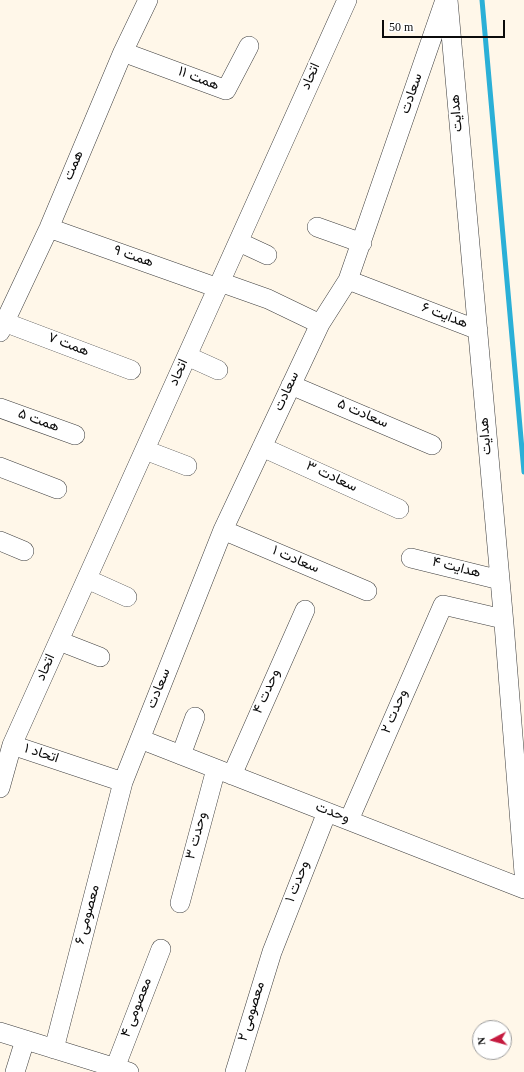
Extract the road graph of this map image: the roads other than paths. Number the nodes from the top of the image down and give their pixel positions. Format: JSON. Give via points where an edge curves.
{"nodes":[{"id":1,"x":148,"y":0,"type":"edge"},
{"id":2,"x":347,"y":0,"type":"edge"},
{"id":3,"x":447,"y":0,"type":"edge"},
{"id":4,"x":249,"y":46,"type":"dead end"},
{"id":5,"x":123,"y":52,"type":"junction"},
{"id":6,"x":318,"y":227,"type":"dead end"},
{"id":7,"x":49,"y":228,"type":"junction"},
{"id":8,"x":239,"y":242,"type":"junction"},
{"id":9,"x":362,"y":244,"type":"junction"},
{"id":10,"x":268,"y":255,"type":"dead end"},
{"id":11,"x":348,"y":280,"type":"junction"},
{"id":12,"x":219,"y":285,"type":"junction"},
{"id":13,"x":320,"y":324,"type":"junction"},
{"id":14,"x":2,"y":327,"type":"edge"},
{"id":15,"x":478,"y":330,"type":"junction"},
{"id":16,"x":187,"y":356,"type":"junction"},
{"id":17,"x":131,"y":370,"type":"dead end"},
{"id":18,"x":218,"y":370,"type":"dead end"},
{"id":19,"x":291,"y":385,"type":"junction"},
{"id":20,"x":0,"y":408,"type":"edge"},
{"id":21,"x":76,"y":435,"type":"dead end"},
{"id":22,"x":432,"y":445,"type":"dead end"},
{"id":23,"x":262,"y":447,"type":"junction"},
{"id":24,"x":145,"y":450,"type":"junction"},
{"id":25,"x":187,"y":466,"type":"dead end"},
{"id":26,"x":0,"y":467,"type":"edge"},
{"id":27,"x":57,"y":489,"type":"dead end"},
{"id":28,"x":399,"y":509,"type":"dead end"},
{"id":29,"x":223,"y":530,"type":"junction"},
{"id":30,"x":0,"y":541,"type":"edge"},
{"id":31,"x":24,"y":551,"type":"dead end"},
{"id":32,"x":411,"y":558,"type":"dead end"},
{"id":33,"x":87,"y":580,"type":"junction"},
{"id":34,"x":500,"y":580,"type":"junction"},
{"id":35,"x":367,"y":591,"type":"dead end"},
{"id":36,"x":127,"y":597,"type":"dead end"},
{"id":37,"x":304,"y":610,"type":"dead end"},
{"id":38,"x":504,"y":619,"type":"junction"},
{"id":39,"x":59,"y":641,"type":"junction"},
{"id":40,"x":100,"y":657,"type":"dead end"},
{"id":41,"x":195,"y":717,"type":"dead end"},
{"id":42,"x":140,"y":739,"type":"junction"},
{"id":43,"x":12,"y":746,"type":"junction"},
{"id":44,"x":181,"y":755,"type":"junction"},
{"id":45,"x":224,"y":772,"type":"junction"},
{"id":46,"x":124,"y":782,"type":"junction"},
{"id":47,"x":0,"y":788,"type":"edge"},
{"id":48,"x":327,"y":812,"type":"junction"},
{"id":49,"x":349,"y":820,"type":"junction"},
{"id":50,"x":524,"y":873,"type":"edge"},
{"id":51,"x":524,"y":889,"type":"edge"},
{"id":52,"x":180,"y":903,"type":"dead end"},
{"id":53,"x":161,"y":949,"type":"dead end"},
{"id":54,"x":272,"y":952,"type":"joint"},
{"id":55,"x":0,"y":1032,"type":"edge"},
{"id":56,"x":25,"y":1040,"type":"junction"},
{"id":57,"x":54,"y":1049,"type":"junction"},
{"id":58,"x":81,"y":1065,"type":"edge"},
{"id":59,"x":122,"y":1070,"type":"edge"},
{"id":60,"x":15,"y":1072,"type":"edge"},
{"id":61,"x":235,"y":1072,"type":"edge"}],
"edges":[{"from":1,"to":5,"type":"street","name":"همت"},
{"from":2,"to":8,"type":"street","name":"اتحاد"},
{"from":3,"to":9,"type":"street","name":"سعادت"},
{"from":3,"to":15,"type":"street","name":"هدایت"},
{"from":4,"to":5,"type":"street","name":"همت ۱۱","via":[[226,90]]},
{"from":5,"to":7,"type":"street","name":"همت"},
{"from":6,"to":9,"type":"street"},
{"from":7,"to":12,"type":"street","name":"همت ۹"},
{"from":7,"to":14,"type":"street","name":"همت"},
{"from":8,"to":10,"type":"street"},
{"from":8,"to":12,"type":"street","name":"اتحاد"},
{"from":9,"to":11,"type":"street","name":"سعادت"},
{"from":11,"to":13,"type":"street","name":"سعادت"},
{"from":11,"to":15,"type":"street","name":"هدایت ۶"},
{"from":12,"to":13,"type":"street","name":"همت ۹","via":[[268,299]]},
{"from":12,"to":16,"type":"street","name":"اتحاد"},
{"from":13,"to":19,"type":"street","name":"سعادت"},
{"from":14,"to":17,"type":"street","name":"همت ۷"},
{"from":15,"to":34,"type":"street","name":"هدایت"},
{"from":16,"to":18,"type":"street"},
{"from":16,"to":24,"type":"street","name":"اتحاد"},
{"from":19,"to":22,"type":"street","name":"سعادت ۵"},
{"from":19,"to":23,"type":"street","name":"سعادت"},
{"from":20,"to":21,"type":"street","name":"همت ۵"},
{"from":23,"to":28,"type":"street","name":"سعادت ۳"},
{"from":23,"to":29,"type":"street","name":"سعادت"},
{"from":24,"to":25,"type":"street"},
{"from":24,"to":33,"type":"street","name":"اتحاد"},
{"from":26,"to":27,"type":"street"},
{"from":29,"to":35,"type":"street","name":"سعادت ۱"},
{"from":29,"to":42,"type":"street","name":"سعادت"},
{"from":30,"to":31,"type":"street"},
{"from":32,"to":34,"type":"street","name":"هدایت ۴"},
{"from":33,"to":36,"type":"street"},
{"from":33,"to":39,"type":"street","name":"اتحاد"},
{"from":34,"to":38,"type":"street","name":"هدایت"},
{"from":37,"to":45,"type":"street","name":"وحدت ۴"},
{"from":38,"to":49,"type":"street","name":"وحدت ۲","via":[[443,605]]},
{"from":38,"to":50,"type":"street","name":"هدایت"},
{"from":39,"to":40,"type":"street"},
{"from":39,"to":43,"type":"street","name":"اتحاد"},
{"from":41,"to":44,"type":"street"},
{"from":42,"to":44,"type":"street","name":"وحدت"},
{"from":42,"to":46,"type":"street","name":"سعادت"},
{"from":43,"to":46,"type":"street","name":"اتحاد ۱"},
{"from":43,"to":47,"type":"street","name":"اتحاد"},
{"from":44,"to":45,"type":"street","name":"وحدت"},
{"from":45,"to":48,"type":"street","name":"وحدت"},
{"from":45,"to":52,"type":"street","name":"وحدت ۳"},
{"from":46,"to":57,"type":"street","name":"معصومی ۶"},
{"from":48,"to":49,"type":"street","name":"وحدت"},
{"from":48,"to":54,"type":"street","name":"وحدت ۱"},
{"from":49,"to":51,"type":"street","name":"وحدت"},
{"from":53,"to":59,"type":"street","name":"معصومی ۴"},
{"from":54,"to":61,"type":"street","name":"معصومی ۲"},
{"from":55,"to":56,"type":"street"},
{"from":56,"to":57,"type":"street"},
{"from":56,"to":60,"type":"street"},
{"from":57,"to":58,"type":"street"},
{"from":58,"to":59,"type":"street"}]}
